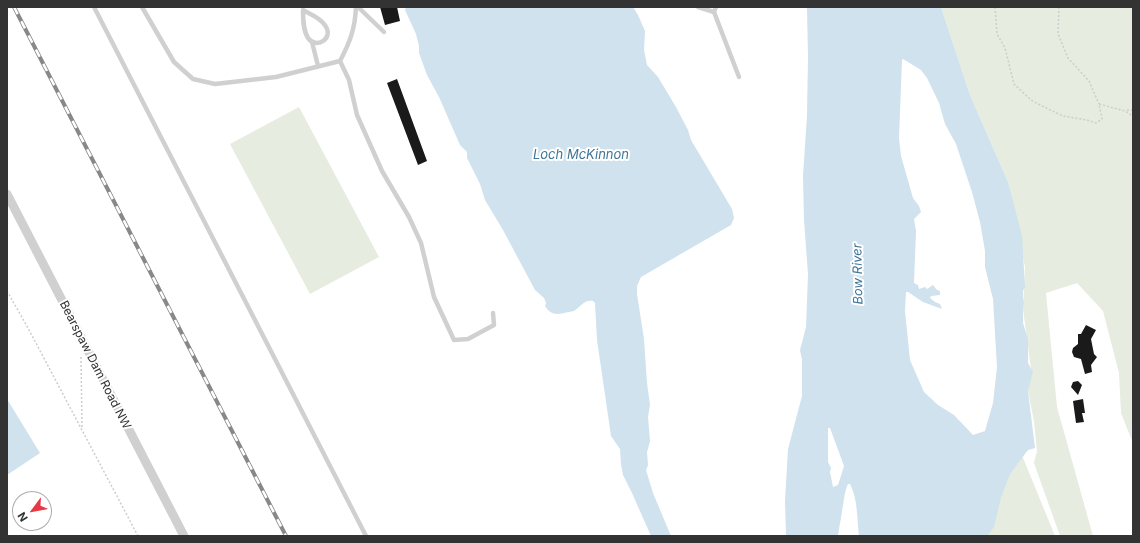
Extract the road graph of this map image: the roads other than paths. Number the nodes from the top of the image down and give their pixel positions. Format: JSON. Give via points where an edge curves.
{"nodes":[{"id":1,"x":94,"y":7,"type":"edge"},
{"id":2,"x":142,"y":7,"type":"edge"},
{"id":3,"x":357,"y":7,"type":"edge"},
{"id":4,"x":698,"y":7,"type":"edge"},
{"id":5,"x":302,"y":8,"type":"edge"},
{"id":6,"x":715,"y":9,"type":"edge"},
{"id":7,"x":384,"y":32,"type":"dead end"},
{"id":8,"x":312,"y":42,"type":"junction"},
{"id":9,"x":340,"y":60,"type":"junction"},
{"id":10,"x":318,"y":66,"type":"junction"},
{"id":11,"x":739,"y":77,"type":"dead end"},
{"id":12,"x":7,"y":194,"type":"edge"},
{"id":13,"x":493,"y":313,"type":"dead end"},
{"id":14,"x":184,"y":536,"type":"edge"},
{"id":15,"x":366,"y":536,"type":"edge"}],
"edges":[{"from":1,"to":15,"type":"lane"},
{"from":2,"to":10,"type":"lane","via":[[174,62],[192,79],[215,84],[276,77]]},
{"from":3,"to":7,"type":"lane"},
{"from":3,"to":9,"type":"lane","via":[[350,41]]},
{"from":4,"to":6,"type":"lane"},
{"from":5,"to":8,"type":"lane","via":[[305,30]]},
{"from":5,"to":8,"type":"lane","via":[[327,28],[328,37],[325,40]]},
{"from":6,"to":11,"type":"lane"},
{"from":8,"to":10,"type":"lane"},
{"from":9,"to":10,"type":"lane"},
{"from":9,"to":13,"type":"lane","via":[[349,80],[357,115],[382,171],[409,217],[420,244],[434,297],[454,340],[468,340],[494,325]]},
{"from":12,"to":14,"type":"street","name":"Bearspaw Dam Road NW"}]}
